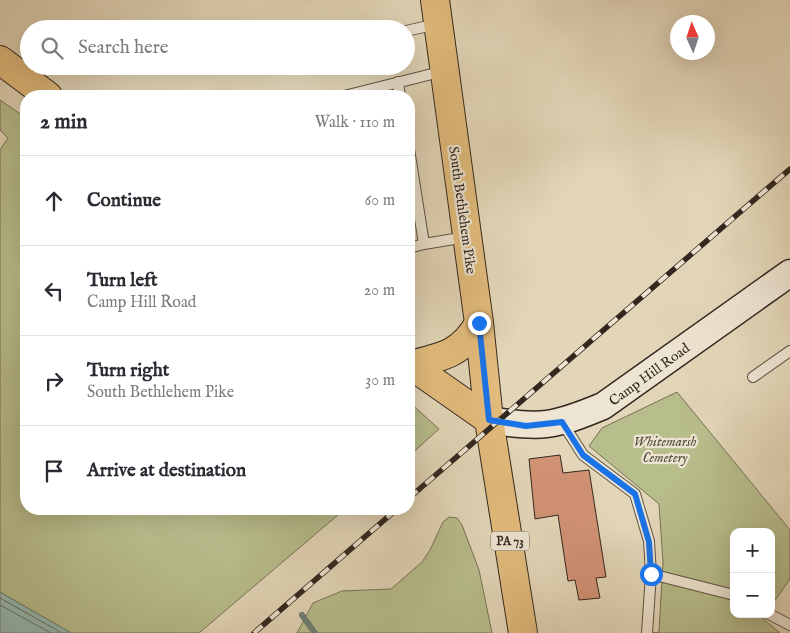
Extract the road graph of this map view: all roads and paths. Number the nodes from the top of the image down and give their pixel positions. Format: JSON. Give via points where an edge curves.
{"nodes":[{"id":1,"x":437,"y":12,"type":"edge"},
{"id":2,"x":415,"y":25,"type":"edge"},
{"id":3,"x":0,"y":60,"type":"edge"},
{"id":4,"x":445,"y":71,"type":"junction"},
{"id":5,"x":20,"y":75,"type":"edge"},
{"id":6,"x":20,"y":75,"type":"edge"},
{"id":7,"x":398,"y":82,"type":"junction"},
{"id":8,"x":40,"y":90,"type":"edge"},
{"id":9,"x":367,"y":90,"type":"edge"},
{"id":10,"x":399,"y":90,"type":"edge"},
{"id":11,"x":415,"y":186,"type":"edge"},
{"id":12,"x":467,"y":236,"type":"junction"},
{"id":13,"x":424,"y":244,"type":"junction"},
{"id":14,"x":415,"y":246,"type":"edge"},
{"id":15,"x":790,"y":273,"type":"edge"},
{"id":16,"x":479,"y":323,"type":"junction"},
{"id":17,"x":790,"y":351,"type":"edge"},
{"id":18,"x":415,"y":363,"type":"edge"},
{"id":19,"x":415,"y":368,"type":"edge"},
{"id":20,"x":753,"y":377,"type":"dead end"},
{"id":21,"x":489,"y":420,"type":"junction"},
{"id":22,"x":562,"y":422,"type":"junction"},
{"id":23,"x":651,"y":574,"type":"junction"},
{"id":24,"x":730,"y":594,"type":"edge"},
{"id":25,"x":775,"y":617,"type":"edge"},
{"id":26,"x":790,"y":625,"type":"edge"},
{"id":27,"x":523,"y":633,"type":"edge"},
{"id":28,"x":647,"y":633,"type":"edge"}],
"edges":[{"from":1,"to":2,"type":"lane"},
{"from":1,"to":4,"type":"main road","name":"South Bethlehem Pike"},
{"from":3,"to":5,"type":"main road"},
{"from":4,"to":7,"type":"lane"},
{"from":4,"to":12,"type":"main road","name":"South Bethlehem Pike"},
{"from":6,"to":8,"type":"main road"},
{"from":7,"to":9,"type":"lane"},
{"from":7,"to":10,"type":"lane"},
{"from":11,"to":13,"type":"lane"},
{"from":12,"to":13,"type":"lane"},
{"from":12,"to":16,"type":"main road","name":"South Bethlehem Pike"},
{"from":13,"to":14,"type":"lane"},
{"from":15,"to":22,"type":"street","name":"Camp Hill Road","via":[[603,406]]},
{"from":16,"to":18,"type":"main road","via":[[471,339],[458,349]]},
{"from":16,"to":21,"type":"main road","name":"South Bethlehem Pike"},
{"from":17,"to":20,"type":"lane"},
{"from":19,"to":21,"type":"main road"},
{"from":21,"to":22,"type":"street","name":"Camp Hill Road","via":[[526,426]]},
{"from":21,"to":27,"type":"main road","number":"PA 73"},
{"from":22,"to":23,"type":"lane","via":[[583,455],[635,494],[649,542]]},
{"from":23,"to":24,"type":"lane"},
{"from":23,"to":28,"type":"lane"},
{"from":25,"to":26,"type":"lane"}]}
